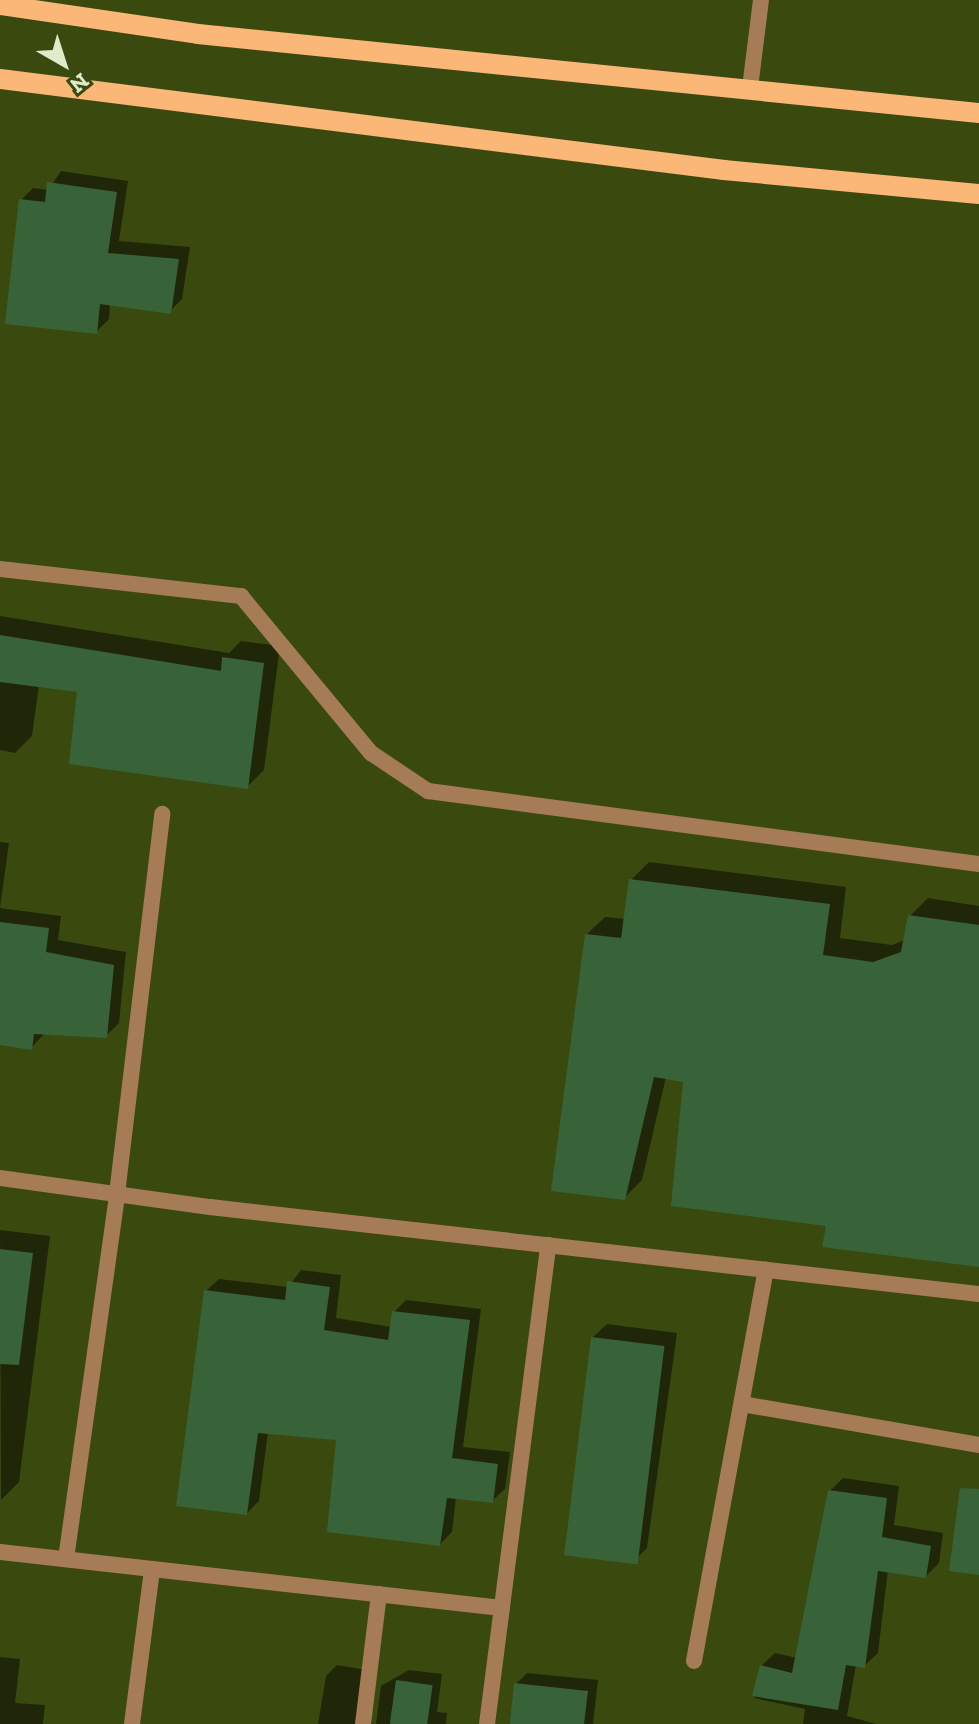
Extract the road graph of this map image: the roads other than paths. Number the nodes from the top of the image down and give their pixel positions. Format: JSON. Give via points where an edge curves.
{"nodes":[{"id":1,"x":761,"y":0,"type":"edge"},
{"id":2,"x":0,"y":5,"type":"edge"},
{"id":3,"x":0,"y":79,"type":"edge"},
{"id":4,"x":750,"y":88,"type":"junction"},
{"id":5,"x":979,"y":113,"type":"edge"},
{"id":6,"x":979,"y":194,"type":"edge"},
{"id":7,"x":0,"y":569,"type":"edge"},
{"id":8,"x":162,"y":814,"type":"dead end"},
{"id":9,"x":979,"y":864,"type":"edge"},
{"id":10,"x":0,"y":1178,"type":"edge"},
{"id":11,"x":117,"y":1194,"type":"junction"},
{"id":12,"x":548,"y":1245,"type":"junction"},
{"id":13,"x":766,"y":1270,"type":"junction"},
{"id":14,"x":979,"y":1294,"type":"edge"},
{"id":15,"x":742,"y":1404,"type":"junction"},
{"id":16,"x":979,"y":1445,"type":"edge"},
{"id":17,"x":0,"y":1552,"type":"edge"},
{"id":18,"x":66,"y":1559,"type":"junction"},
{"id":19,"x":152,"y":1569,"type":"junction"},
{"id":20,"x":379,"y":1594,"type":"junction"},
{"id":21,"x":502,"y":1608,"type":"junction"},
{"id":22,"x":694,"y":1661,"type":"dead end"},
{"id":23,"x":132,"y":1724,"type":"edge"},
{"id":24,"x":363,"y":1724,"type":"edge"},
{"id":25,"x":487,"y":1724,"type":"edge"}],
"edges":[{"from":1,"to":4,"type":"street"},
{"from":2,"to":4,"type":"main road","via":[[198,34]]},
{"from":3,"to":6,"type":"main road","via":[[724,170]]},
{"from":4,"to":5,"type":"main road"},
{"from":7,"to":9,"type":"street","via":[[241,596],[371,753],[428,791]]},
{"from":8,"to":11,"type":"street"},
{"from":10,"to":11,"type":"street"},
{"from":11,"to":12,"type":"street"},
{"from":11,"to":18,"type":"street"},
{"from":12,"to":13,"type":"street"},
{"from":12,"to":21,"type":"street"},
{"from":13,"to":14,"type":"street"},
{"from":13,"to":15,"type":"street"},
{"from":15,"to":16,"type":"street"},
{"from":15,"to":22,"type":"street"},
{"from":17,"to":18,"type":"street"},
{"from":18,"to":19,"type":"street"},
{"from":19,"to":20,"type":"street"},
{"from":19,"to":23,"type":"street"},
{"from":20,"to":21,"type":"street"},
{"from":20,"to":24,"type":"street"},
{"from":21,"to":25,"type":"street"}]}
